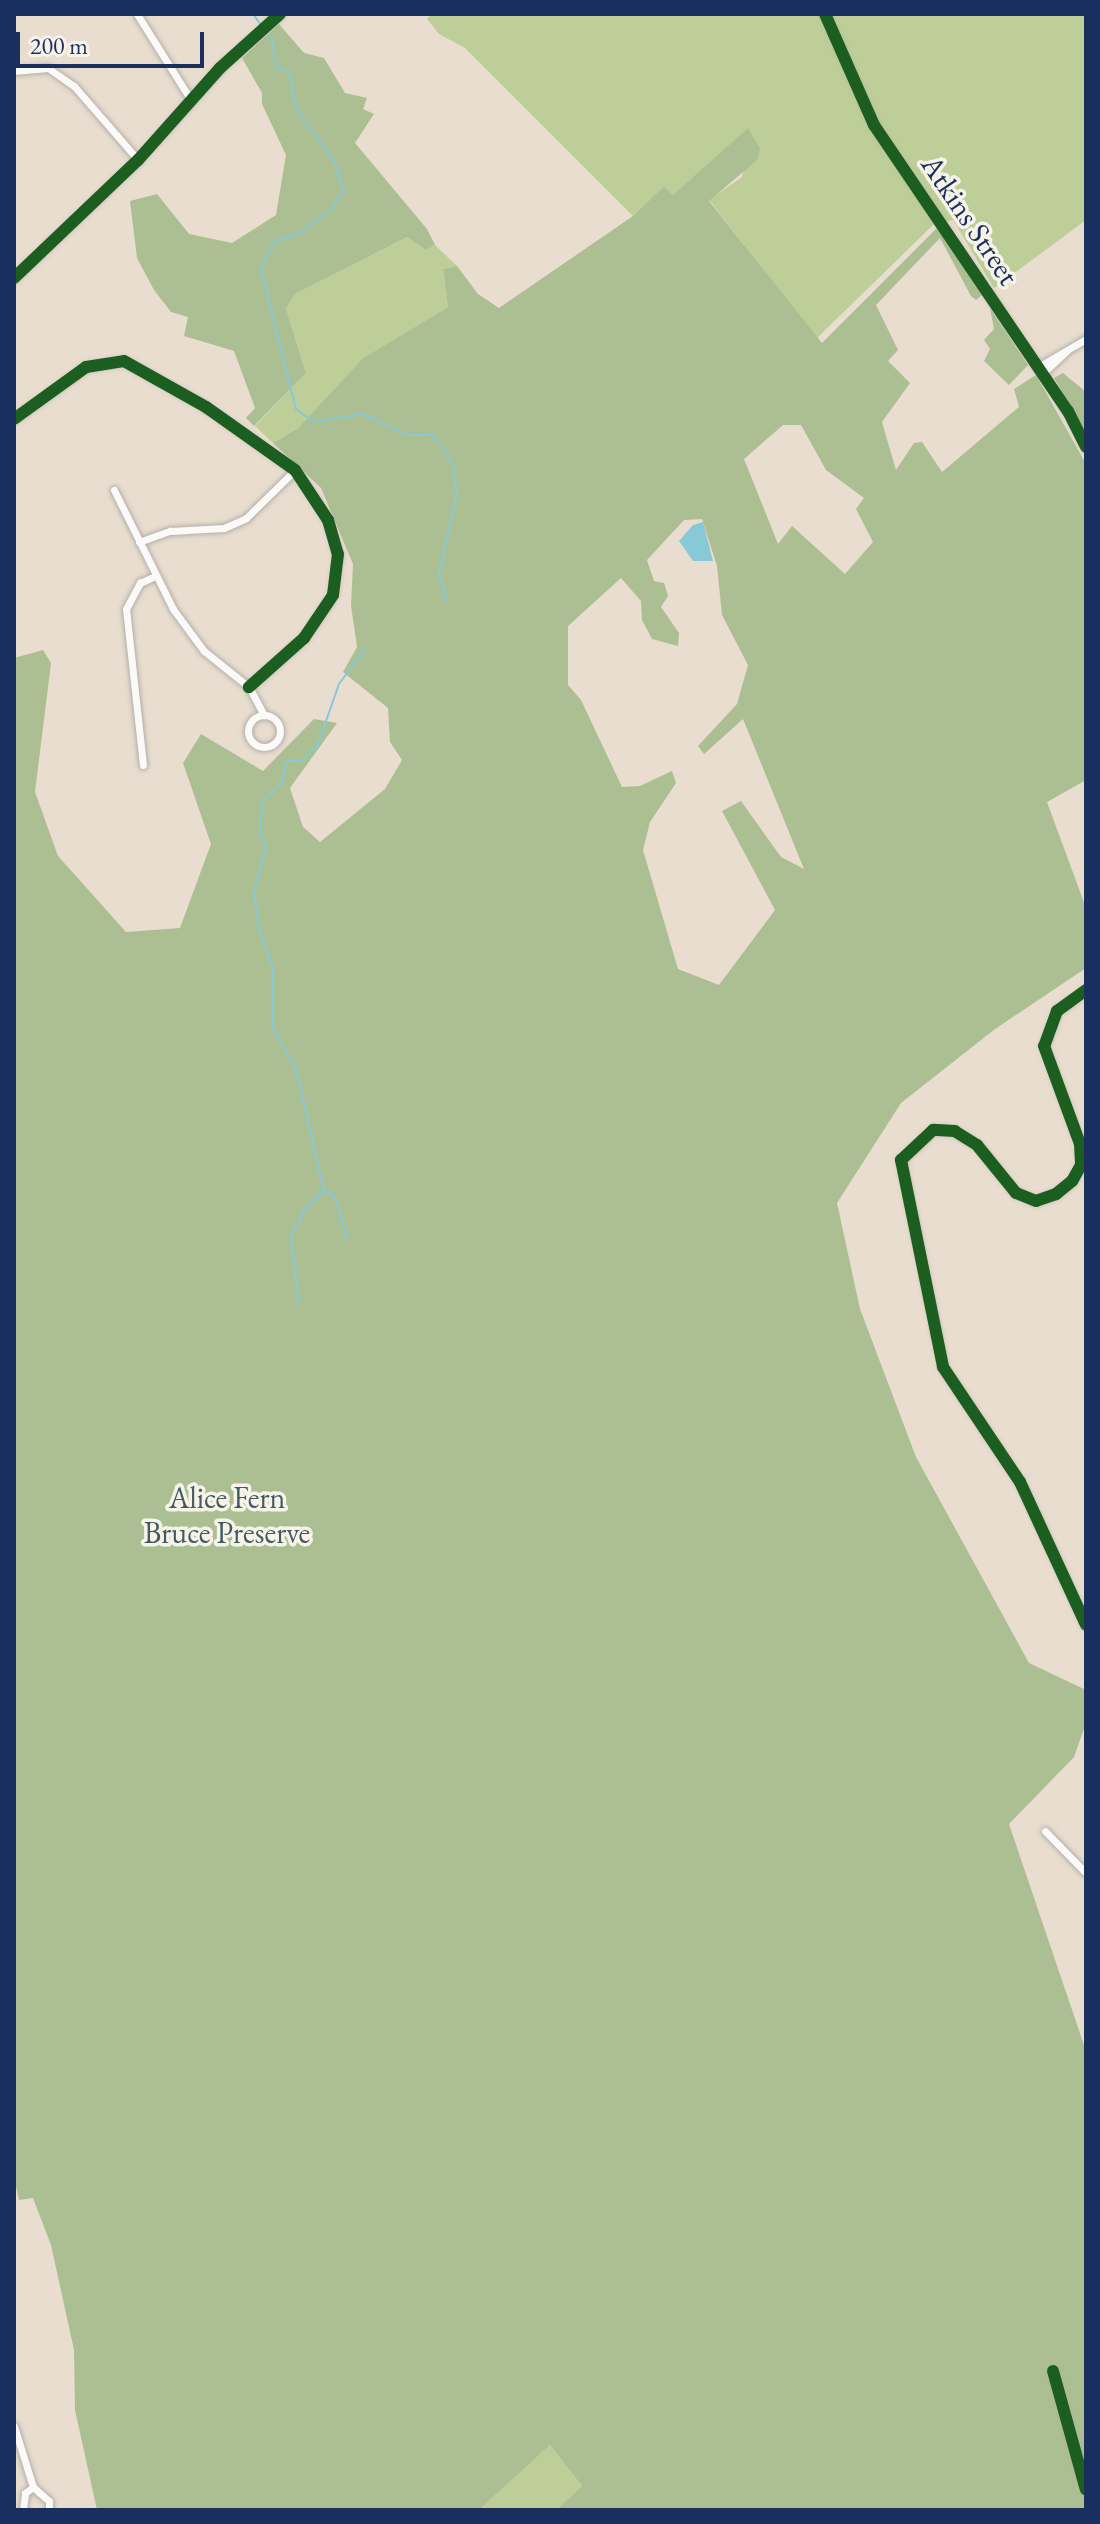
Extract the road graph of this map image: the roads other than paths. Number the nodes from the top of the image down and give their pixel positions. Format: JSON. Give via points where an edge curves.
{"nodes":[{"id":1,"x":137,"y":14,"type":"edge"},
{"id":2,"x":280,"y":14,"type":"edge"},
{"id":3,"x":825,"y":14,"type":"edge"},
{"id":4,"x":14,"y":71,"type":"edge"},
{"id":5,"x":191,"y":100,"type":"junction"},
{"id":6,"x":138,"y":160,"type":"junction"},
{"id":7,"x":14,"y":278,"type":"edge"},
{"id":8,"x":1086,"y":339,"type":"edge"},
{"id":9,"x":1041,"y":370,"type":"junction"},
{"id":10,"x":14,"y":419,"type":"edge"},
{"id":11,"x":1086,"y":447,"type":"edge"},
{"id":12,"x":295,"y":470,"type":"junction"},
{"id":13,"x":114,"y":490,"type":"dead end"},
{"id":14,"x":139,"y":542,"type":"junction"},
{"id":15,"x":155,"y":576,"type":"junction"},
{"id":16,"x":249,"y":687,"type":"junction"},
{"id":17,"x":264,"y":715,"type":"junction"},
{"id":18,"x":143,"y":765,"type":"dead end"},
{"id":19,"x":1086,"y":990,"type":"edge"},
{"id":20,"x":1086,"y":1625,"type":"edge"},
{"id":21,"x":1045,"y":1831,"type":"dead end"},
{"id":22,"x":1086,"y":1873,"type":"edge"},
{"id":23,"x":1053,"y":2371,"type":"dead end"},
{"id":24,"x":14,"y":2426,"type":"edge"},
{"id":25,"x":33,"y":2487,"type":"junction"},
{"id":26,"x":1086,"y":2490,"type":"edge"},
{"id":27,"x":23,"y":2510,"type":"edge"},
{"id":28,"x":49,"y":2510,"type":"edge"}],
"edges":[{"from":1,"to":5,"type":"street"},
{"from":2,"to":5,"type":"street"},
{"from":3,"to":9,"type":"street","name":"Atkins Street","via":[[874,125]]},
{"from":4,"to":6,"type":"street","via":[[48,68],[74,86]]},
{"from":5,"to":6,"type":"street"},
{"from":6,"to":7,"type":"street"},
{"from":8,"to":9,"type":"street"},
{"from":9,"to":11,"type":"street","name":"Atkins Street"},
{"from":10,"to":12,"type":"street","via":[[86,367],[124,361],[206,407]]},
{"from":12,"to":14,"type":"street","via":[[246,518],[224,528],[170,531]]},
{"from":12,"to":16,"type":"street","via":[[328,520],[335,542],[333,595],[304,638]]},
{"from":13,"to":14,"type":"street"},
{"from":14,"to":15,"type":"street"},
{"from":15,"to":16,"type":"street","via":[[204,651]]},
{"from":15,"to":18,"type":"street","via":[[140,583],[126,609]]},
{"from":16,"to":17,"type":"street"},
{"from":17,"to":17,"type":"street","via":[[248,728],[253,743],[263,748],[277,742],[281,732],[278,721]]},
{"from":19,"to":20,"type":"street","via":[[1057,1011],[1044,1046],[1080,1144],[1081,1165],[1072,1181],[1036,1201],[1016,1193],[977,1145],[955,1131],[933,1130],[901,1160],[943,1367],[1020,1482]]},
{"from":21,"to":22,"type":"street"},
{"from":23,"to":26,"type":"street"},
{"from":24,"to":25,"type":"street"},
{"from":25,"to":27,"type":"street","via":[[25,2493]]},
{"from":25,"to":28,"type":"street","via":[[49,2501]]}]}
